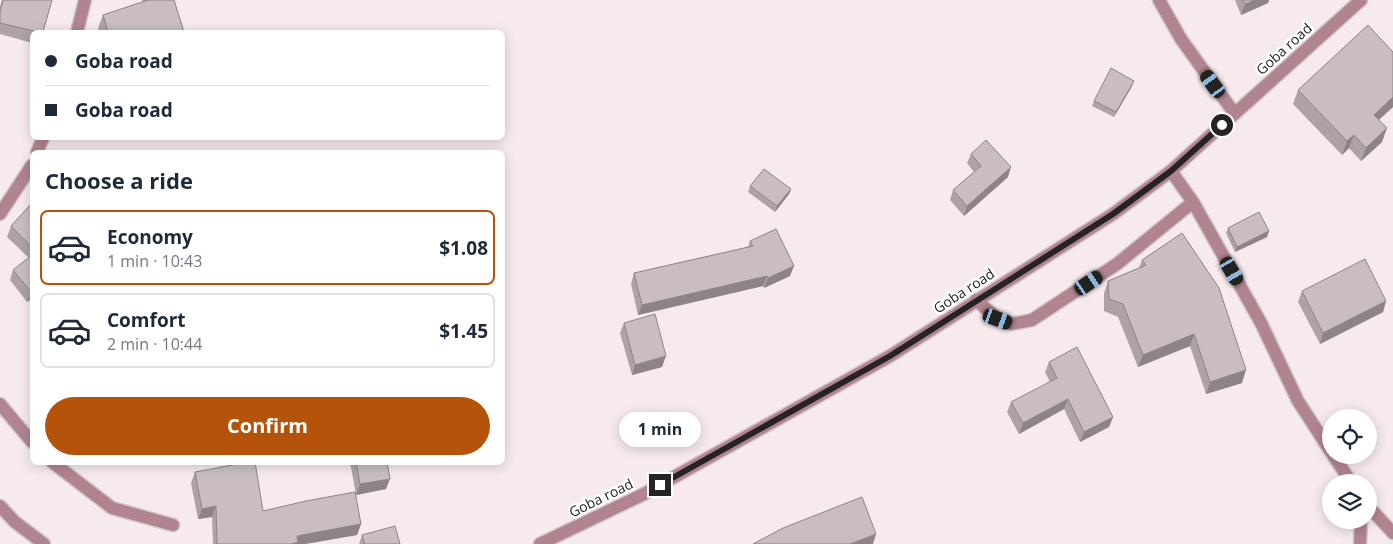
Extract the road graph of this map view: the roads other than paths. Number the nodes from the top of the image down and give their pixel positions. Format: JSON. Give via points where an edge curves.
{"nodes":[{"id":1,"x":85,"y":0,"type":"edge"},
{"id":2,"x":1159,"y":0,"type":"edge"},
{"id":3,"x":1361,"y":0,"type":"edge"},
{"id":4,"x":78,"y":30,"type":"edge"},
{"id":5,"x":1235,"y":114,"type":"junction"},
{"id":6,"x":30,"y":168,"type":"edge"},
{"id":7,"x":1171,"y":171,"type":"junction"},
{"id":8,"x":1193,"y":202,"type":"junction"},
{"id":9,"x":0,"y":214,"type":"edge"},
{"id":10,"x":976,"y":300,"type":"junction"},
{"id":11,"x":0,"y":404,"type":"edge"},
{"id":12,"x":1322,"y":438,"type":"edge"},
{"id":13,"x":30,"y":440,"type":"edge"},
{"id":14,"x":56,"y":465,"type":"edge"},
{"id":15,"x":0,"y":506,"type":"edge"},
{"id":16,"x":1377,"y":516,"type":"edge"},
{"id":17,"x":173,"y":525,"type":"dead end"},
{"id":18,"x":1361,"y":529,"type":"edge"},
{"id":19,"x":1393,"y":533,"type":"edge"},
{"id":20,"x":44,"y":544,"type":"edge"},
{"id":21,"x":540,"y":544,"type":"edge"},
{"id":22,"x":1360,"y":544,"type":"edge"}],
"edges":[{"from":1,"to":4,"type":"street"},
{"from":2,"to":5,"type":"street","via":[[1181,39]]},
{"from":3,"to":5,"type":"street","name":"Goba road"},
{"from":5,"to":7,"type":"street","name":"Goba road"},
{"from":6,"to":9,"type":"street"},
{"from":7,"to":8,"type":"street"},
{"from":7,"to":10,"type":"street","name":"Goba road","via":[[1113,214]]},
{"from":8,"to":10,"type":"street","via":[[1117,264],[1032,320],[1005,322]]},
{"from":8,"to":12,"type":"street","via":[[1261,322],[1298,401]]},
{"from":10,"to":21,"type":"street","name":"Goba road","via":[[890,356],[644,494]]},
{"from":11,"to":13,"type":"street"},
{"from":14,"to":17,"type":"street","via":[[112,508]]},
{"from":15,"to":20,"type":"street"},
{"from":16,"to":19,"type":"street"},
{"from":18,"to":22,"type":"street"}]}
